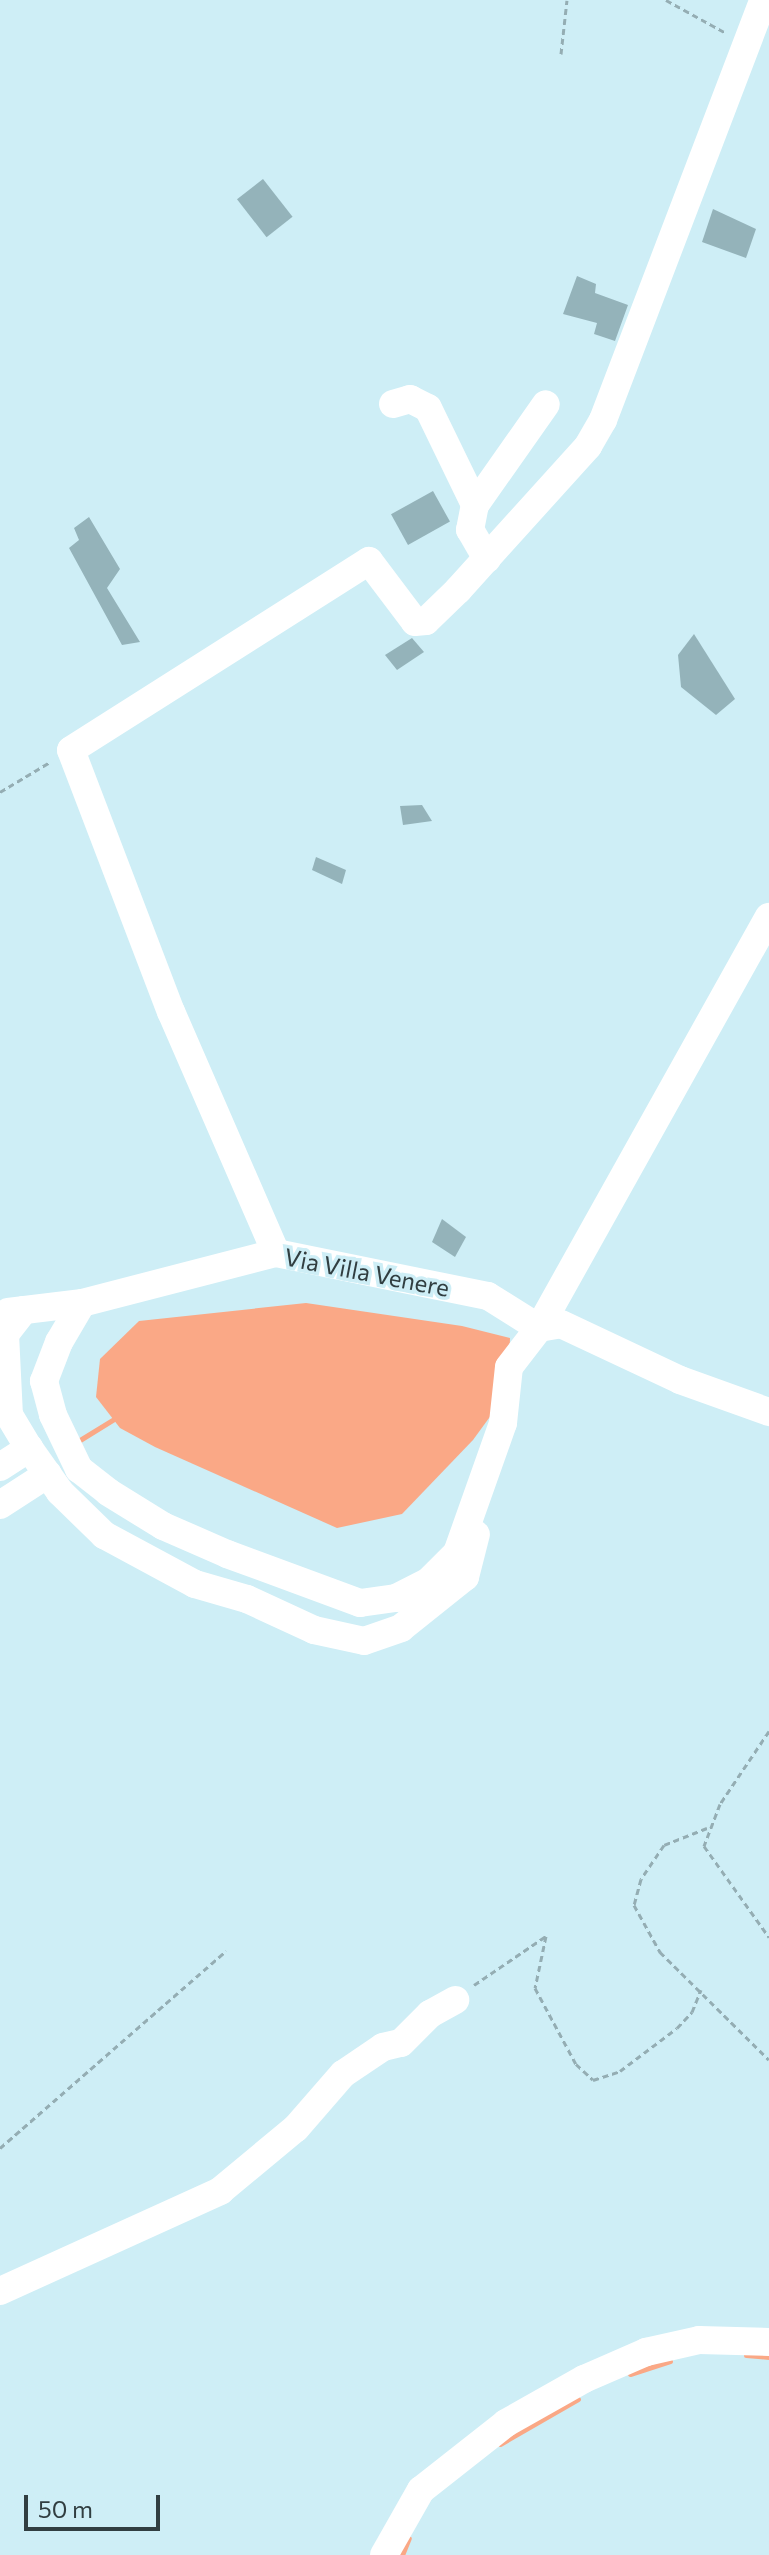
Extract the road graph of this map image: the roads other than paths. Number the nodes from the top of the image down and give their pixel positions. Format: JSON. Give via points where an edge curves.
{"nodes":[{"id":1,"x":763,"y":0,"type":"edge"},
{"id":2,"x":393,"y":404,"type":"dead end"},
{"id":3,"x":546,"y":404,"type":"dead end"},
{"id":4,"x":475,"y":505,"type":"junction"},
{"id":5,"x":487,"y":559,"type":"junction"},
{"id":6,"x":769,"y":917,"type":"edge"},
{"id":7,"x":276,"y":1253,"type":"junction"},
{"id":8,"x":82,"y":1303,"type":"junction"},
{"id":9,"x":12,"y":1311,"type":"edge"},
{"id":10,"x":539,"y":1328,"type":"junction"},
{"id":11,"x":769,"y":1412,"type":"edge"},
{"id":12,"x":40,"y":1463,"type":"junction"},
{"id":13,"x":489,"y":1466,"type":"junction"},
{"id":14,"x":0,"y":1467,"type":"edge"},
{"id":15,"x":0,"y":1505,"type":"edge"},
{"id":16,"x":455,"y":2000,"type":"road end"},
{"id":17,"x":0,"y":2291,"type":"edge"},
{"id":18,"x":769,"y":2342,"type":"edge"},
{"id":19,"x":384,"y":2555,"type":"edge"}],
"edges":[{"from":1,"to":5,"type":"street","via":[[603,420],[588,446]]},
{"from":2,"to":4,"type":"street","via":[[410,399],[428,408]]},
{"from":3,"to":4,"type":"street"},
{"from":4,"to":5,"type":"street","via":[[470,530]]},
{"from":5,"to":7,"type":"street","via":[[426,621],[415,622],[369,561],[71,750],[171,1012]]},
{"from":6,"to":10,"type":"street"},
{"from":7,"to":8,"type":"street","name":"Via Villa Venere"},
{"from":7,"to":10,"type":"street","name":"Via Villa Venere","via":[[488,1296]]},
{"from":8,"to":9,"type":"street","name":"Via Villa Venere"},
{"from":8,"to":13,"type":"street","via":[[44,1381],[53,1415],[79,1469],[163,1526],[227,1554],[360,1603],[396,1598],[429,1581],[457,1553]]},
{"from":9,"to":12,"type":"street","via":[[5,1334],[9,1415]]},
{"from":10,"to":11,"type":"street","via":[[561,1324],[680,1380]]},
{"from":10,"to":13,"type":"street","via":[[509,1367],[503,1423]]},
{"from":12,"to":13,"type":"street","via":[[85,1518],[131,1551],[195,1584],[247,1599],[314,1630],[364,1641],[401,1628],[465,1577]]},
{"from":12,"to":14,"type":"street"},
{"from":12,"to":15,"type":"street"},
{"from":16,"to":17,"type":"street","via":[[430,2014],[401,2043],[383,2047],[343,2074],[296,2128],[233,2183]]},
{"from":18,"to":19,"type":"street","via":[[699,2340],[646,2352],[584,2379],[506,2423],[421,2490]]}]}
